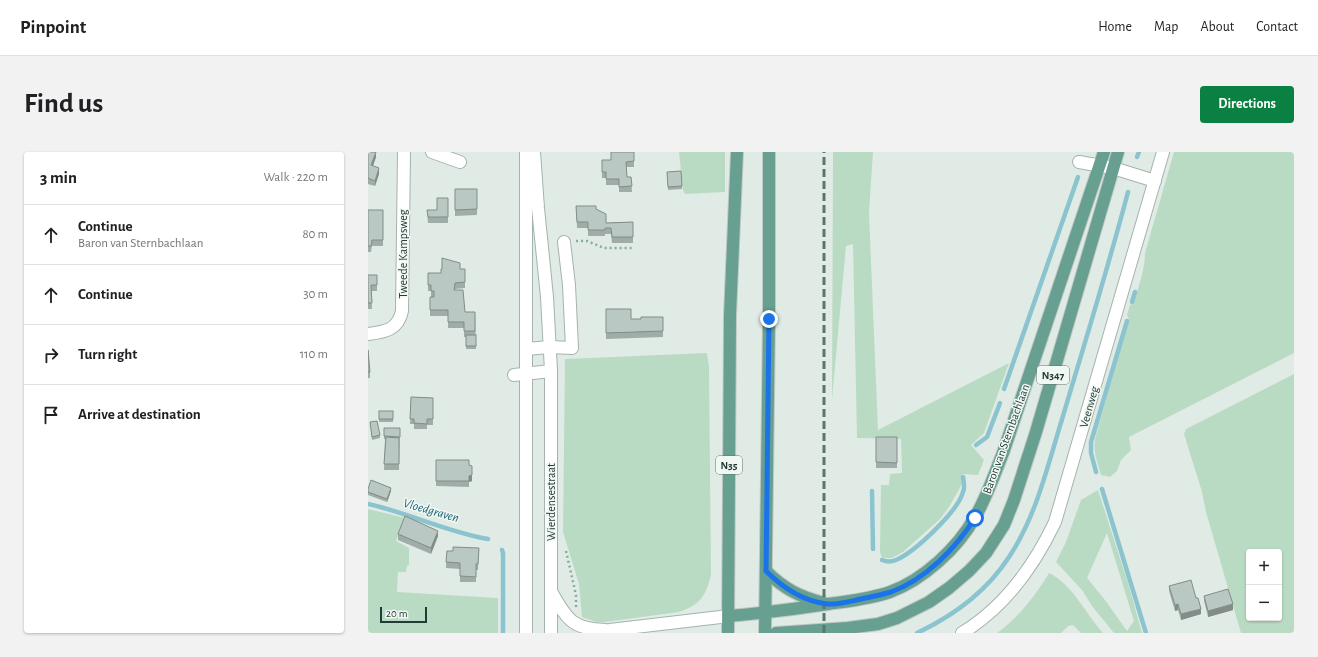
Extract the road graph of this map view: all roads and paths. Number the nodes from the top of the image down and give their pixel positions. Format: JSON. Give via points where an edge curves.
{"nodes":[{"id":1,"x":404,"y":152,"type":"edge"},
{"id":2,"x":432,"y":152,"type":"edge"},
{"id":3,"x":737,"y":152,"type":"edge"},
{"id":4,"x":769,"y":152,"type":"edge"},
{"id":5,"x":1104,"y":152,"type":"edge"},
{"id":6,"x":1118,"y":152,"type":"edge"},
{"id":7,"x":1164,"y":152,"type":"edge"},
{"id":8,"x":533,"y":154,"type":"edge"},
{"id":9,"x":460,"y":162,"type":"dead end"},
{"id":10,"x":1079,"y":162,"type":"dead end"},
{"id":11,"x":1100,"y":166,"type":"junction"},
{"id":12,"x":1113,"y":168,"type":"junction"},
{"id":13,"x":1155,"y":181,"type":"junction"},
{"id":14,"x":564,"y":242,"type":"joint"},
{"id":15,"x":633,"y":248,"type":"dead end"},
{"id":16,"x":368,"y":334,"type":"edge"},
{"id":17,"x":550,"y":347,"type":"junction"},
{"id":18,"x":526,"y":348,"type":"junction"},
{"id":19,"x":551,"y":371,"type":"junction"},
{"id":20,"x":520,"y":374,"type":"junction"},
{"id":21,"x":766,"y":571,"type":"junction"},
{"id":22,"x":551,"y":592,"type":"junction"},
{"id":23,"x":829,"y":604,"type":"junction"},
{"id":24,"x":766,"y":612,"type":"junction"},
{"id":25,"x":728,"y":616,"type":"junction"},
{"id":26,"x":610,"y":630,"type":"junction"},
{"id":27,"x":818,"y":632,"type":"edge"},
{"id":28,"x":526,"y":633,"type":"edge"},
{"id":29,"x":552,"y":633,"type":"edge"},
{"id":30,"x":597,"y":633,"type":"edge"},
{"id":31,"x":728,"y":633,"type":"edge"},
{"id":32,"x":765,"y":633,"type":"edge"},
{"id":33,"x":776,"y":633,"type":"edge"},
{"id":34,"x":962,"y":633,"type":"edge"}],
"edges":[{"from":1,"to":16,"type":"street","name":"Tweede Kampsweg","via":[[402,311],[393,327]]},
{"from":2,"to":9,"type":"street"},
{"from":3,"to":25,"type":"main road","number":"N35","via":[[730,322]]},
{"from":4,"to":21,"type":"main road"},
{"from":5,"to":11,"type":"main road","name":"Baron van Sternbachlaan","number":"N347"},
{"from":6,"to":12,"type":"main road","name":"Baron van Sternbachlaan","number":"N347"},
{"from":7,"to":13,"type":"street","name":"Veenweg"},
{"from":8,"to":17,"type":"street","name":"Wierdensestraat","via":[[548,297]]},
{"from":8,"to":18,"type":"street","name":"Wierdensestraat"},
{"from":10,"to":11,"type":"street"},
{"from":11,"to":12,"type":"street"},
{"from":11,"to":23,"type":"main road","name":"Baron van Sternbachlaan","number":"N347","via":[[1003,453],[975,518],[944,556],[916,578],[891,592]]},
{"from":12,"to":13,"type":"street"},
{"from":12,"to":27,"type":"main road","name":"Baron van Sternbachlaan","number":"N347","via":[[1036,432],[1014,500],[1001,530],[986,553],[969,571],[949,588],[919,607],[887,622]]},
{"from":13,"to":34,"type":"street","name":"Veenweg","via":[[1055,522],[1036,558],[1016,586],[984,618]]},
{"from":14,"to":15,"type":"path","via":[[587,241],[604,248]]},
{"from":14,"to":17,"type":"street","via":[[572,348]]},
{"from":17,"to":18,"type":"street"},
{"from":17,"to":19,"type":"street","name":"Wierdensestraat"},
{"from":18,"to":20,"type":"street","name":"Wierdensestraat"},
{"from":19,"to":20,"type":"street"},
{"from":19,"to":22,"type":"street","name":"Wierdensestraat"},
{"from":20,"to":28,"type":"street","name":"Wierdensestraat"},
{"from":21,"to":23,"type":"main road","via":[[794,593]]},
{"from":21,"to":24,"type":"main road"},
{"from":22,"to":26,"type":"street","via":[[576,625]]},
{"from":22,"to":29,"type":"street","name":"Wierdensestraat"},
{"from":23,"to":24,"type":"main road","name":"Baron van Sternbachlaan","number":"N347"},
{"from":24,"to":25,"type":"main road","name":"Baron van Sternbachlaan","number":"N347"},
{"from":24,"to":32,"type":"main road"},
{"from":25,"to":26,"type":"street","name":"Baron van Sternbachlaan"},
{"from":25,"to":31,"type":"main road","number":"N35"},
{"from":26,"to":30,"type":"street","name":"Baron van Sternbachlaan"},
{"from":27,"to":33,"type":"main road","name":"Baron van Sternbachlaan","number":"N347"}]}
